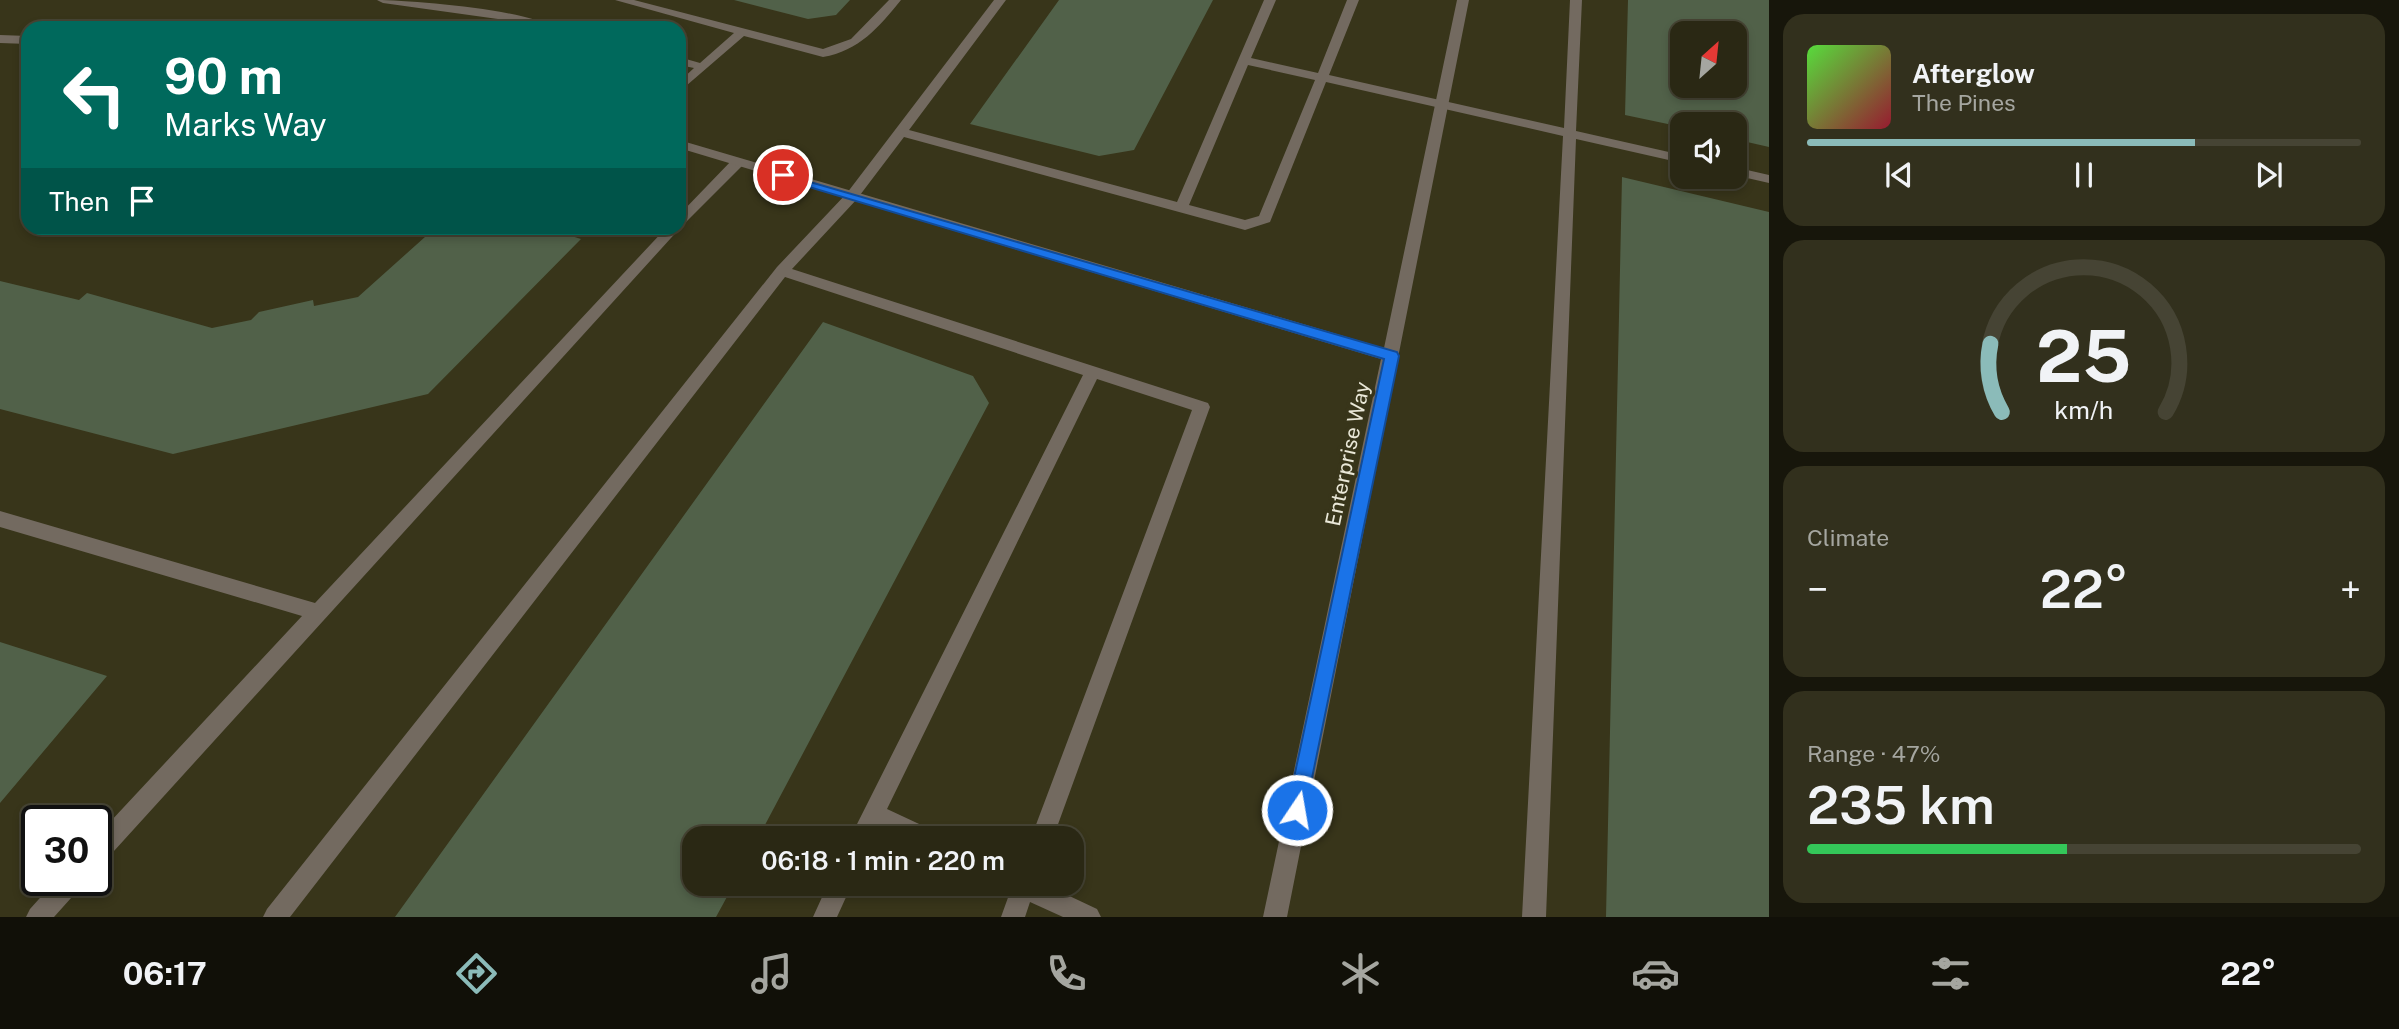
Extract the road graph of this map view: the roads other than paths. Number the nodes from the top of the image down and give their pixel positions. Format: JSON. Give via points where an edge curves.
{"nodes":[{"id":1,"x":383,"y":0,"type":"edge"},
{"id":2,"x":440,"y":0,"type":"edge"},
{"id":3,"x":621,"y":0,"type":"edge"},
{"id":4,"x":895,"y":0,"type":"edge"},
{"id":5,"x":1000,"y":0,"type":"edge"},
{"id":6,"x":1270,"y":0,"type":"edge"},
{"id":7,"x":1353,"y":0,"type":"edge"},
{"id":8,"x":1463,"y":0,"type":"edge"},
{"id":9,"x":1576,"y":0,"type":"edge"},
{"id":10,"x":504,"y":17,"type":"junction"},
{"id":11,"x":520,"y":21,"type":"edge"},
{"id":12,"x":742,"y":32,"type":"junction"},
{"id":13,"x":0,"y":40,"type":"edge"},
{"id":14,"x":21,"y":40,"type":"edge"},
{"id":15,"x":1244,"y":60,"type":"junction"},
{"id":16,"x":686,"y":62,"type":"edge"},
{"id":17,"x":703,"y":66,"type":"junction"},
{"id":18,"x":1323,"y":78,"type":"junction"},
{"id":19,"x":686,"y":82,"type":"edge"},
{"id":20,"x":1442,"y":105,"type":"junction"},
{"id":21,"x":901,"y":132,"type":"junction"},
{"id":22,"x":1569,"y":134,"type":"junction"},
{"id":23,"x":686,"y":146,"type":"edge"},
{"id":24,"x":1670,"y":156,"type":"edge"},
{"id":25,"x":737,"y":162,"type":"junction"},
{"id":26,"x":1747,"y":175,"type":"edge"},
{"id":27,"x":1769,"y":179,"type":"edge"},
{"id":28,"x":852,"y":196,"type":"junction"},
{"id":29,"x":1181,"y":208,"type":"junction"},
{"id":30,"x":686,"y":216,"type":"edge"},
{"id":31,"x":668,"y":235,"type":"edge"},
{"id":32,"x":782,"y":271,"type":"junction"},
{"id":33,"x":1392,"y":356,"type":"junction"},
{"id":34,"x":1092,"y":373,"type":"junction"},
{"id":35,"x":0,"y":519,"type":"edge"},
{"id":36,"x":320,"y":613,"type":"junction"},
{"id":37,"x":872,"y":813,"type":"junction"},
{"id":38,"x":866,"y":826,"type":"edge"},
{"id":39,"x":899,"y":826,"type":"edge"},
{"id":40,"x":1046,"y":826,"type":"edge"},
{"id":41,"x":112,"y":837,"type":"edge"},
{"id":42,"x":57,"y":896,"type":"edge"},
{"id":43,"x":835,"y":896,"type":"edge"},
{"id":44,"x":1020,"y":896,"type":"edge"},
{"id":45,"x":1046,"y":896,"type":"edge"},
{"id":46,"x":38,"y":917,"type":"edge"},
{"id":47,"x":275,"y":917,"type":"edge"},
{"id":48,"x":825,"y":917,"type":"edge"},
{"id":49,"x":1013,"y":917,"type":"edge"},
{"id":50,"x":1089,"y":917,"type":"edge"},
{"id":51,"x":1275,"y":917,"type":"edge"},
{"id":52,"x":1534,"y":917,"type":"edge"}],
"edges":[{"from":1,"to":10,"type":"street"},
{"from":2,"to":10,"type":"street"},
{"from":3,"to":12,"type":"street"},
{"from":4,"to":12,"type":"street","via":[[855,44],[840,52],[823,53]]},
{"from":5,"to":21,"type":"street"},
{"from":6,"to":15,"type":"street"},
{"from":7,"to":18,"type":"street"},
{"from":8,"to":20,"type":"street","name":"Enterprise Way"},
{"from":9,"to":22,"type":"street"},
{"from":10,"to":11,"type":"street"},
{"from":12,"to":17,"type":"street"},
{"from":13,"to":14,"type":"street"},
{"from":15,"to":18,"type":"street"},
{"from":15,"to":29,"type":"street"},
{"from":16,"to":17,"type":"street"},
{"from":17,"to":19,"type":"street"},
{"from":18,"to":20,"type":"street"},
{"from":18,"to":29,"type":"street","via":[[1265,219],[1245,225]]},
{"from":20,"to":22,"type":"street"},
{"from":20,"to":33,"type":"street","name":"Enterprise Way"},
{"from":21,"to":28,"type":"street"},
{"from":21,"to":29,"type":"street"},
{"from":22,"to":24,"type":"street"},
{"from":22,"to":52,"type":"street"},
{"from":23,"to":25,"type":"street"},
{"from":25,"to":28,"type":"street"},
{"from":25,"to":30,"type":"street"},
{"from":26,"to":27,"type":"street"},
{"from":28,"to":32,"type":"street"},
{"from":28,"to":33,"type":"street"},
{"from":31,"to":36,"type":"street"},
{"from":32,"to":34,"type":"street"},
{"from":32,"to":47,"type":"street"},
{"from":33,"to":51,"type":"street","name":"Enterprise Way"},
{"from":34,"to":37,"type":"street"},
{"from":34,"to":40,"type":"street","via":[[1202,407]]},
{"from":35,"to":36,"type":"street"},
{"from":36,"to":41,"type":"street"},
{"from":37,"to":38,"type":"street"},
{"from":37,"to":39,"type":"street"},
{"from":42,"to":46,"type":"street"},
{"from":43,"to":48,"type":"street"},
{"from":44,"to":49,"type":"street"},
{"from":45,"to":50,"type":"street"}]}
